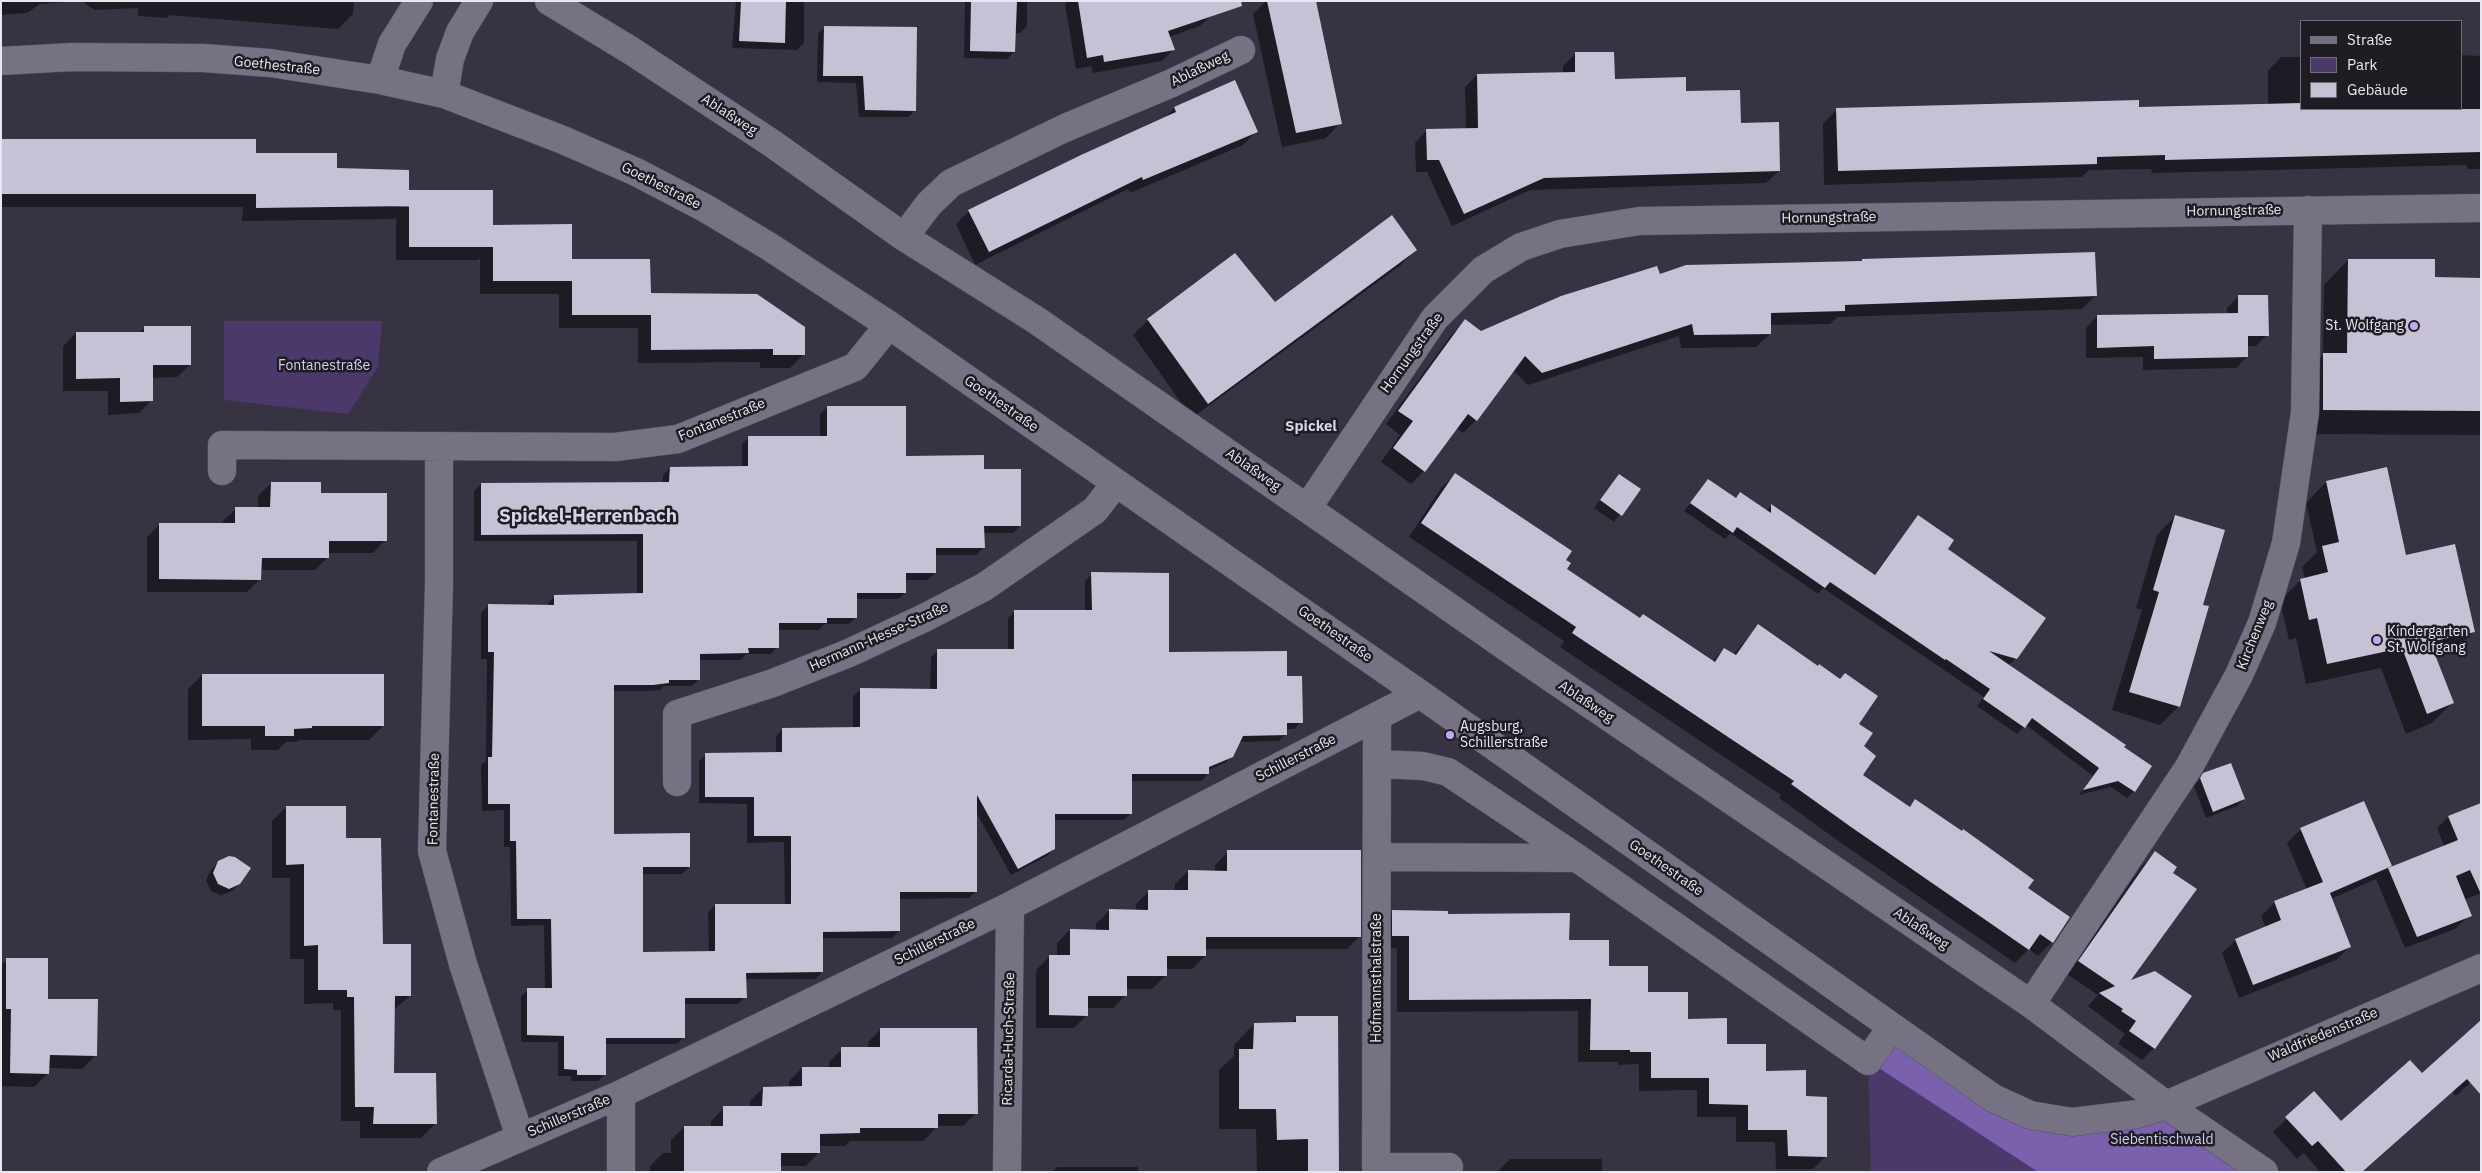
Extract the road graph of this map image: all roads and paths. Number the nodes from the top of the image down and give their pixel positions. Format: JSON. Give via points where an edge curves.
{"nodes":[{"id":1,"x":419,"y":1,"type":"edge"},
{"id":2,"x":479,"y":1,"type":"edge"},
{"id":3,"x":549,"y":1,"type":"edge"},
{"id":4,"x":1241,"y":50,"type":"dead end"},
{"id":5,"x":1,"y":61,"type":"edge"},
{"id":6,"x":380,"y":80,"type":"junction"},
{"id":7,"x":444,"y":94,"type":"junction"},
{"id":8,"x":2481,"y":208,"type":"edge"},
{"id":9,"x":2308,"y":210,"type":"junction"},
{"id":10,"x":904,"y":237,"type":"junction"},
{"id":11,"x":889,"y":325,"type":"junction"},
{"id":12,"x":439,"y":448,"type":"junction"},
{"id":13,"x":222,"y":471,"type":"dead end"},
{"id":14,"x":1115,"y":484,"type":"junction"},
{"id":15,"x":1308,"y":508,"type":"junction"},
{"id":16,"x":1420,"y":694,"type":"junction"},
{"id":17,"x":1377,"y":716,"type":"junction"},
{"id":18,"x":1378,"y":764,"type":"junction"},
{"id":19,"x":677,"y":782,"type":"dead end"},
{"id":20,"x":1378,"y":857,"type":"junction"},
{"id":21,"x":1577,"y":858,"type":"junction"},
{"id":22,"x":1010,"y":906,"type":"junction"},
{"id":23,"x":2481,"y":968,"type":"edge"},
{"id":24,"x":2031,"y":1004,"type":"junction"},
{"id":25,"x":1891,"y":1028,"type":"junction"},
{"id":26,"x":621,"y":1094,"type":"junction"},
{"id":27,"x":2166,"y":1105,"type":"junction"},
{"id":28,"x":520,"y":1137,"type":"junction"},
{"id":29,"x":1449,"y":1168,"type":"dead end"},
{"id":30,"x":442,"y":1172,"type":"edge"},
{"id":31,"x":621,"y":1172,"type":"edge"},
{"id":32,"x":1007,"y":1172,"type":"edge"},
{"id":33,"x":2264,"y":1172,"type":"edge"}],
"edges":[{"from":1,"to":6,"type":"street","via":[[392,44]]},
{"from":2,"to":7,"type":"street","via":[[460,32],[450,59]]},
{"from":3,"to":10,"type":"street","name":"Ablaßweg","via":[[762,137]]},
{"from":4,"to":10,"type":"street","name":"Ablaßweg","via":[[951,183],[929,204]]},
{"from":5,"to":6,"type":"street","name":"Goethestraße","via":[[72,57],[203,58],[270,63]]},
{"from":6,"to":7,"type":"street","name":"Goethestraße"},
{"from":7,"to":11,"type":"street","name":"Goethestraße","via":[[636,172],[770,247]]},
{"from":8,"to":9,"type":"street","name":"Hornungstraße"},
{"from":9,"to":15,"type":"street","name":"Hornungstraße","via":[[1639,222],[1560,234],[1521,247],[1482,270],[1435,318]]},
{"from":9,"to":24,"type":"street","name":"Kirchenweg","via":[[2305,412],[2286,543],[2262,623],[2239,675],[2188,767]]},
{"from":10,"to":15,"type":"street","name":"Ablaßweg","via":[[1036,320]]},
{"from":11,"to":12,"type":"street","name":"Fontanestraße","via":[[855,367],[678,439],[615,447]]},
{"from":11,"to":14,"type":"street","name":"Goethestraße"},
{"from":12,"to":13,"type":"street","name":"Fontanestraße","via":[[222,445]]},
{"from":12,"to":28,"type":"street","name":"Fontanestraße","via":[[432,851],[463,964]]},
{"from":14,"to":16,"type":"street","name":"Goethestraße"},
{"from":14,"to":19,"type":"street","name":"Hermann-Hesse-Straße","via":[[1095,510],[984,587],[849,653],[773,683],[677,714]]},
{"from":15,"to":24,"type":"street","name":"Ablaßweg","via":[[1528,662]]},
{"from":16,"to":17,"type":"street","name":"Schillerstraße"},
{"from":16,"to":25,"type":"street","name":"Goethestraße"},
{"from":17,"to":18,"type":"street","name":"Hofmannsthalstraße"},
{"from":17,"to":22,"type":"street","name":"Schillerstraße"},
{"from":18,"to":20,"type":"street","name":"Hofmannsthalstraße"},
{"from":18,"to":21,"type":"street","via":[[1423,766],[1448,772]]},
{"from":20,"to":21,"type":"street"},
{"from":20,"to":29,"type":"street","name":"Hofmannsthalstraße","via":[[1376,1167]]},
{"from":21,"to":25,"type":"street","via":[[1868,1061]]},
{"from":22,"to":26,"type":"street","name":"Schillerstraße"},
{"from":22,"to":32,"type":"street","name":"Ricarda-Huch-Straße"},
{"from":23,"to":27,"type":"street","name":"Waldfriedenstraße"},
{"from":24,"to":27,"type":"street","name":"Ablaßweg"},
{"from":25,"to":27,"type":"street","name":"Goethestraße","via":[[1992,1098],[2030,1115],[2072,1122],[2112,1119]]},
{"from":26,"to":28,"type":"street","name":"Schillerstraße"},
{"from":26,"to":31,"type":"street"},
{"from":27,"to":33,"type":"street","name":"Ablaßweg"},
{"from":28,"to":30,"type":"street","name":"Schillerstraße"}]}
